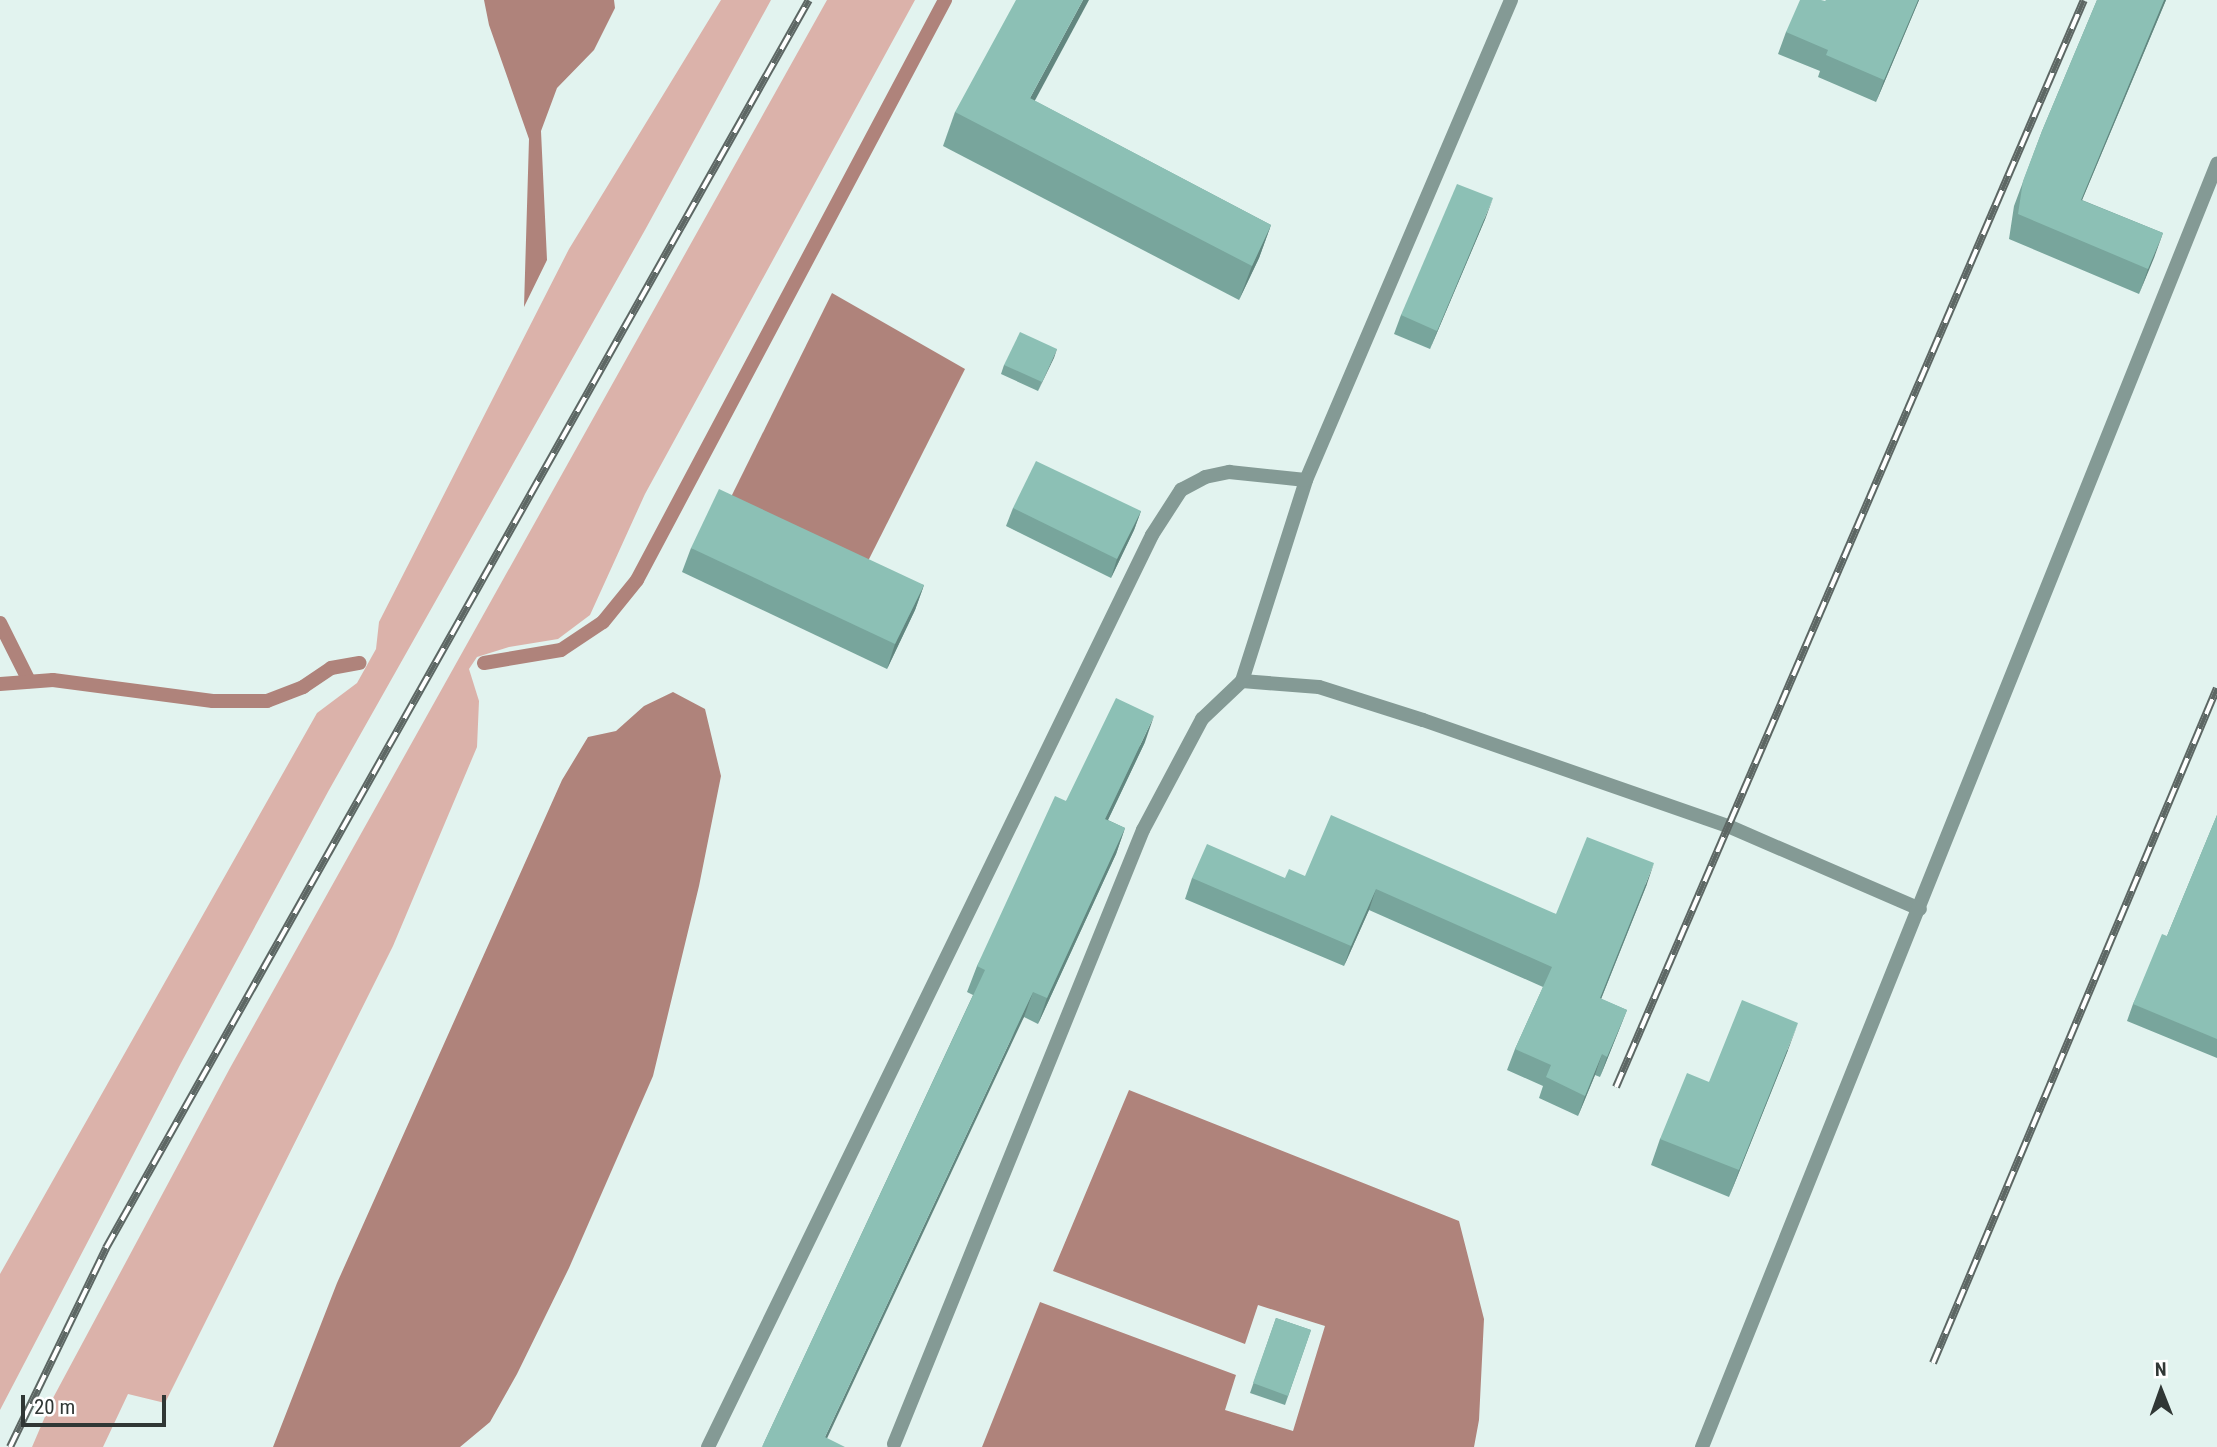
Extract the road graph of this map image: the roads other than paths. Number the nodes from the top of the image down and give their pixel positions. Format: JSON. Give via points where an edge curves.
{"nodes":[{"id":1,"x":1511,"y":0,"type":"edge"},
{"id":2,"x":2217,"y":164,"type":"edge"},
{"id":3,"x":1306,"y":480,"type":"junction"},
{"id":4,"x":1242,"y":681,"type":"junction"},
{"id":5,"x":1920,"y":909,"type":"junction"},
{"id":6,"x":894,"y":1444,"type":"dead end"},
{"id":7,"x":708,"y":1447,"type":"edge"},
{"id":8,"x":1702,"y":1447,"type":"edge"}],
"edges":[{"from":1,"to":3,"type":"street"},
{"from":2,"to":5,"type":"street"},
{"from":3,"to":4,"type":"street"},
{"from":3,"to":7,"type":"street","via":[[1229,472],[1205,477],[1181,490],[1152,535]]},
{"from":4,"to":5,"type":"street","via":[[1319,687],[1423,720],[1728,826]]},
{"from":4,"to":6,"type":"street","via":[[1202,719],[1143,830]]},
{"from":5,"to":8,"type":"street"}]}
